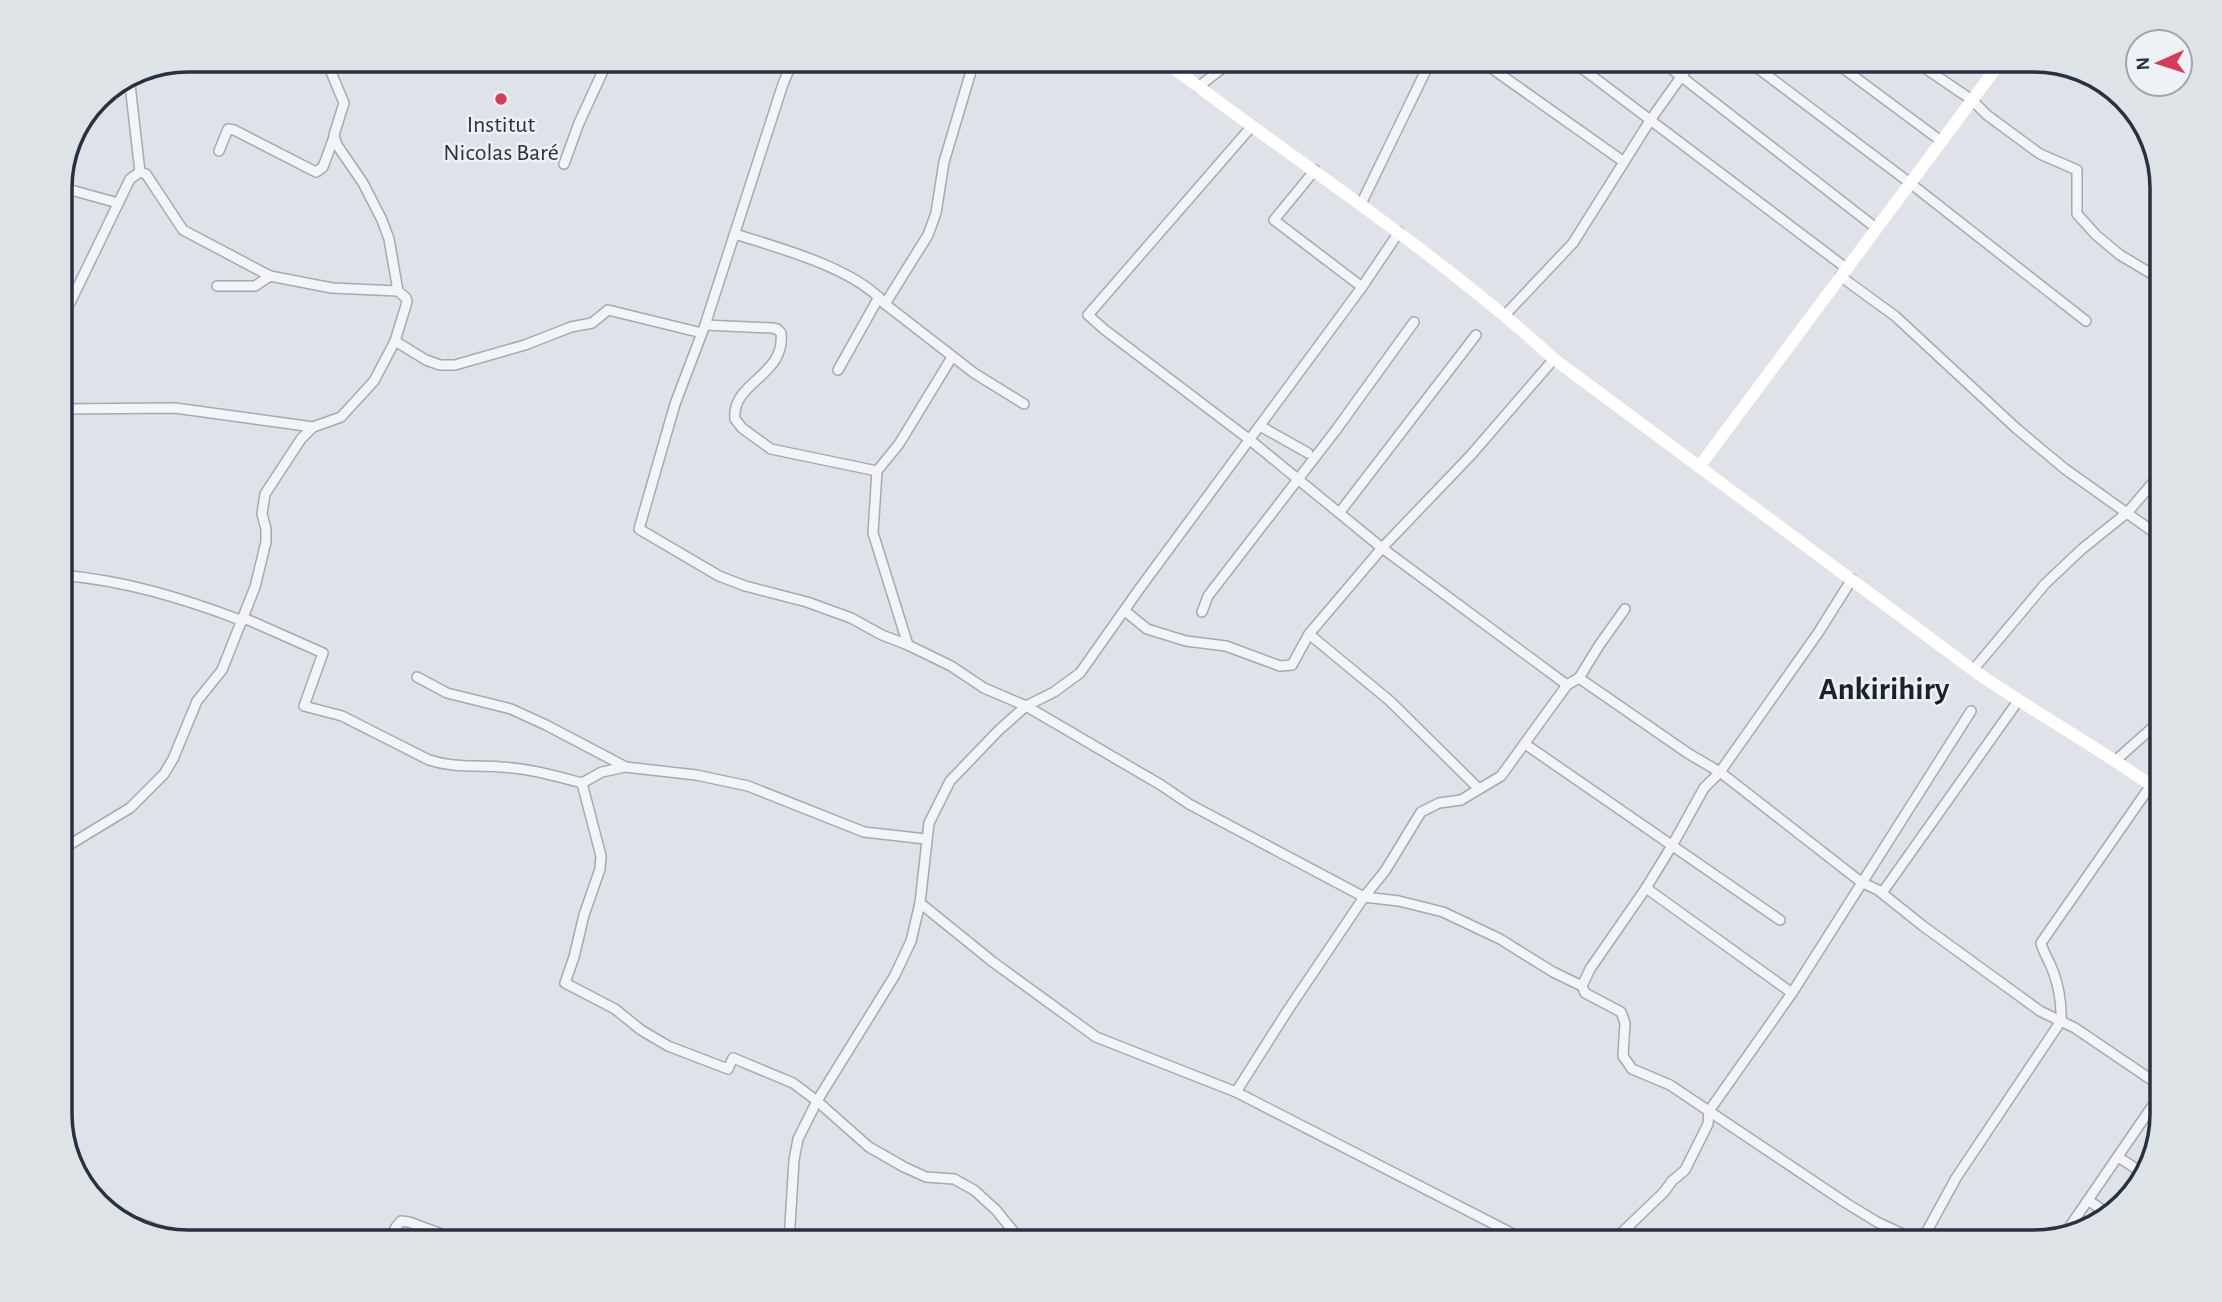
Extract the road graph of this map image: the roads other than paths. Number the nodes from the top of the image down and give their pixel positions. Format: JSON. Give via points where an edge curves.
{"nodes":[{"id":1,"x":332,"y":72,"type":"edge"},
{"id":2,"x":602,"y":72,"type":"edge"},
{"id":3,"x":788,"y":72,"type":"edge"},
{"id":4,"x":971,"y":72,"type":"edge"},
{"id":5,"x":1179,"y":72,"type":"edge"},
{"id":6,"x":1217,"y":72,"type":"edge"},
{"id":7,"x":1425,"y":72,"type":"edge"},
{"id":8,"x":1497,"y":72,"type":"edge"},
{"id":9,"x":1587,"y":72,"type":"edge"},
{"id":10,"x":1677,"y":72,"type":"edge"},
{"id":11,"x":1683,"y":72,"type":"edge"},
{"id":12,"x":1763,"y":72,"type":"edge"},
{"id":13,"x":1848,"y":72,"type":"edge"},
{"id":14,"x":1931,"y":72,"type":"edge"},
{"id":15,"x":1993,"y":72,"type":"edge"},
{"id":16,"x":1681,"y":75,"type":"junction"},
{"id":17,"x":130,"y":87,"type":"edge"},
{"id":18,"x":1198,"y":87,"type":"junction"},
{"id":19,"x":1972,"y":100,"type":"junction"},
{"id":20,"x":1651,"y":119,"type":"junction"},
{"id":21,"x":1252,"y":125,"type":"junction"},
{"id":22,"x":334,"y":135,"type":"junction"},
{"id":23,"x":1941,"y":141,"type":"junction"},
{"id":24,"x":219,"y":150,"type":"dead end"},
{"id":25,"x":1624,"y":162,"type":"junction"},
{"id":26,"x":564,"y":164,"type":"dead end"},
{"id":27,"x":1315,"y":170,"type":"junction"},
{"id":28,"x":140,"y":172,"type":"junction"},
{"id":29,"x":1910,"y":183,"type":"junction"},
{"id":30,"x":72,"y":190,"type":"edge"},
{"id":31,"x":118,"y":203,"type":"junction"},
{"id":32,"x":1361,"y":204,"type":"junction"},
{"id":33,"x":1876,"y":228,"type":"junction"},
{"id":34,"x":1398,"y":232,"type":"junction"},
{"id":35,"x":735,"y":234,"type":"junction"},
{"id":36,"x":1843,"y":272,"type":"junction"},
{"id":37,"x":2150,"y":273,"type":"edge"},
{"id":38,"x":270,"y":276,"type":"junction"},
{"id":39,"x":217,"y":286,"type":"dead end"},
{"id":40,"x":1362,"y":287,"type":"junction"},
{"id":41,"x":398,"y":291,"type":"junction"},
{"id":42,"x":72,"y":299,"type":"edge"},
{"id":43,"x":882,"y":301,"type":"junction"},
{"id":44,"x":1504,"y":316,"type":"junction"},
{"id":45,"x":2086,"y":321,"type":"dead end"},
{"id":46,"x":1414,"y":322,"type":"dead end"},
{"id":47,"x":704,"y":329,"type":"junction"},
{"id":48,"x":1476,"y":335,"type":"dead end"},
{"id":49,"x":395,"y":341,"type":"junction"},
{"id":50,"x":952,"y":357,"type":"junction"},
{"id":51,"x":1553,"y":359,"type":"junction"},
{"id":52,"x":838,"y":370,"type":"dead end"},
{"id":53,"x":1024,"y":404,"type":"dead end"},
{"id":54,"x":72,"y":409,"type":"edge"},
{"id":55,"x":1260,"y":426,"type":"junction"},
{"id":56,"x":313,"y":427,"type":"junction"},
{"id":57,"x":1250,"y":440,"type":"junction"},
{"id":58,"x":1308,"y":453,"type":"dead end"},
{"id":59,"x":1699,"y":467,"type":"junction"},
{"id":60,"x":877,"y":471,"type":"junction"},
{"id":61,"x":1298,"y":478,"type":"junction"},
{"id":62,"x":2150,"y":486,"type":"edge"},
{"id":63,"x":1340,"y":512,"type":"junction"},
{"id":64,"x":2128,"y":512,"type":"junction"},
{"id":65,"x":2150,"y":529,"type":"edge"},
{"id":66,"x":1382,"y":548,"type":"junction"},
{"id":67,"x":72,"y":576,"type":"edge"},
{"id":68,"x":1852,"y":579,"type":"junction"},
{"id":69,"x":1625,"y":609,"type":"dead end"},
{"id":70,"x":1125,"y":611,"type":"junction"},
{"id":71,"x":1202,"y":612,"type":"dead end"},
{"id":72,"x":243,"y":620,"type":"junction"},
{"id":73,"x":1310,"y":634,"type":"junction"},
{"id":74,"x":908,"y":645,"type":"junction"},
{"id":75,"x":1973,"y":670,"type":"junction"},
{"id":76,"x":417,"y":677,"type":"dead end"},
{"id":77,"x":1579,"y":678,"type":"junction"},
{"id":78,"x":1567,"y":685,"type":"junction"},
{"id":79,"x":2018,"y":701,"type":"junction"},
{"id":80,"x":1026,"y":706,"type":"junction"},
{"id":81,"x":1971,"y":712,"type":"dead end"},
{"id":82,"x":2150,"y":730,"type":"edge"},
{"id":83,"x":1525,"y":744,"type":"junction"},
{"id":84,"x":2115,"y":761,"type":"junction"},
{"id":85,"x":625,"y":767,"type":"junction"},
{"id":86,"x":1720,"y":772,"type":"junction"},
{"id":87,"x":582,"y":783,"type":"junction"},
{"id":88,"x":2150,"y":784,"type":"edge"},
{"id":89,"x":2150,"y":786,"type":"edge"},
{"id":90,"x":1479,"y":789,"type":"junction"},
{"id":91,"x":926,"y":839,"type":"junction"},
{"id":92,"x":72,"y":843,"type":"edge"},
{"id":93,"x":1673,"y":844,"type":"junction"},
{"id":94,"x":1861,"y":882,"type":"junction"},
{"id":95,"x":1646,"y":888,"type":"junction"},
{"id":96,"x":1882,"y":893,"type":"junction"},
{"id":97,"x":1364,"y":897,"type":"junction"},
{"id":98,"x":920,"y":902,"type":"junction"},
{"id":99,"x":1780,"y":920,"type":"dead end"},
{"id":100,"x":1582,"y":986,"type":"junction"},
{"id":101,"x":1792,"y":993,"type":"junction"},
{"id":102,"x":2061,"y":1021,"type":"junction"},
{"id":103,"x":2150,"y":1080,"type":"edge"},
{"id":104,"x":1236,"y":1092,"type":"junction"},
{"id":105,"x":817,"y":1101,"type":"junction"},
{"id":106,"x":2150,"y":1108,"type":"edge"},
{"id":107,"x":1709,"y":1111,"type":"junction"},
{"id":108,"x":2118,"y":1157,"type":"junction"},
{"id":109,"x":2136,"y":1169,"type":"edge"},
{"id":110,"x":2088,"y":1200,"type":"junction"},
{"id":111,"x":2101,"y":1209,"type":"edge"},
{"id":112,"x":2072,"y":1223,"type":"edge"},
{"id":113,"x":394,"y":1230,"type":"edge"},
{"id":114,"x":431,"y":1230,"type":"edge"},
{"id":115,"x":790,"y":1230,"type":"edge"},
{"id":116,"x":1012,"y":1230,"type":"edge"},
{"id":117,"x":1506,"y":1230,"type":"edge"},
{"id":118,"x":1623,"y":1230,"type":"edge"},
{"id":119,"x":1894,"y":1230,"type":"edge"},
{"id":120,"x":1927,"y":1230,"type":"edge"}],
"edges":[{"from":1,"to":22,"type":"street","via":[[344,103]]},
{"from":2,"to":26,"type":"street"},
{"from":3,"to":35,"type":"street"},
{"from":4,"to":43,"type":"street","via":[[928,235]]},
{"from":5,"to":18,"type":"main road"},
{"from":6,"to":18,"type":"street"},
{"from":7,"to":32,"type":"street"},
{"from":8,"to":25,"type":"street"},
{"from":9,"to":20,"type":"street"},
{"from":10,"to":16,"type":"street"},
{"from":11,"to":16,"type":"street"},
{"from":12,"to":29,"type":"street"},
{"from":13,"to":23,"type":"street"},
{"from":14,"to":19,"type":"street"},
{"from":15,"to":19,"type":"main road"},
{"from":16,"to":20,"type":"street"},
{"from":16,"to":33,"type":"street"},
{"from":17,"to":28,"type":"street"},
{"from":18,"to":21,"type":"main road"},
{"from":19,"to":23,"type":"main road"},
{"from":19,"to":37,"type":"street","via":[[2040,154],[2077,170],[2077,214],[2120,254]]},
{"from":20,"to":25,"type":"street"},
{"from":20,"to":36,"type":"street"},
{"from":21,"to":27,"type":"main road"},
{"from":21,"to":57,"type":"street","via":[[1088,315]]},
{"from":22,"to":24,"type":"street","via":[[323,167],[316,172],[234,130],[228,129]]},
{"from":22,"to":41,"type":"street","via":[[382,220]]},
{"from":23,"to":29,"type":"main road"},
{"from":25,"to":44,"type":"street","via":[[1573,243]]},
{"from":27,"to":32,"type":"main road"},
{"from":27,"to":40,"type":"street","via":[[1274,220]]},
{"from":28,"to":31,"type":"street"},
{"from":28,"to":38,"type":"street","via":[[146,174],[183,230]]},
{"from":29,"to":33,"type":"main road"},
{"from":29,"to":45,"type":"street"},
{"from":30,"to":31,"type":"street"},
{"from":31,"to":42,"type":"street"},
{"from":32,"to":34,"type":"main road"},
{"from":33,"to":36,"type":"main road"},
{"from":34,"to":40,"type":"street"},
{"from":34,"to":44,"type":"main road"},
{"from":35,"to":43,"type":"street","via":[[818,261]]},
{"from":35,"to":47,"type":"street"},
{"from":36,"to":59,"type":"main road"},
{"from":36,"to":64,"type":"street","via":[[2017,429]]},
{"from":38,"to":39,"type":"street","via":[[255,286]]},
{"from":38,"to":41,"type":"street","via":[[332,288]]},
{"from":40,"to":55,"type":"street"},
{"from":41,"to":49,"type":"street","via":[[406,298],[407,308]]},
{"from":43,"to":50,"type":"street"},
{"from":43,"to":52,"type":"street"},
{"from":44,"to":51,"type":"main road"},
{"from":46,"to":61,"type":"street"},
{"from":47,"to":49,"type":"street","via":[[608,310],[592,323],[455,365],[426,360]]},
{"from":47,"to":60,"type":"street","via":[[772,328],[781,333],[771,368],[734,408],[742,428],[771,449]]},
{"from":47,"to":74,"type":"street","via":[[675,404],[639,529],[719,576],[851,618]]},
{"from":48,"to":63,"type":"street"},
{"from":49,"to":56,"type":"street","via":[[374,381],[341,417]]},
{"from":50,"to":53,"type":"street"},
{"from":50,"to":60,"type":"street","via":[[899,444]]},
{"from":51,"to":59,"type":"main road"},
{"from":51,"to":66,"type":"street","via":[[1471,455]]},
{"from":54,"to":56,"type":"street","via":[[176,408]]},
{"from":55,"to":57,"type":"street"},
{"from":55,"to":58,"type":"street"},
{"from":56,"to":72,"type":"street","via":[[265,494],[266,542]]},
{"from":57,"to":61,"type":"street"},
{"from":57,"to":70,"type":"street"},
{"from":59,"to":68,"type":"main road"},
{"from":60,"to":74,"type":"street","via":[[873,533]]},
{"from":61,"to":63,"type":"street"},
{"from":61,"to":71,"type":"street","via":[[1209,596]]},
{"from":62,"to":64,"type":"street"},
{"from":63,"to":66,"type":"street"},
{"from":64,"to":65,"type":"street"},
{"from":64,"to":75,"type":"street","via":[[2045,584]]},
{"from":66,"to":73,"type":"street"},
{"from":66,"to":78,"type":"street"},
{"from":67,"to":72,"type":"street","via":[[122,583]]},
{"from":68,"to":75,"type":"main road"},
{"from":68,"to":86,"type":"street"},
{"from":69,"to":77,"type":"street"},
{"from":70,"to":73,"type":"street","via":[[1147,629],[1186,642],[1226,646],[1280,666],[1292,665]]},
{"from":70,"to":80,"type":"street","via":[[1080,673]]},
{"from":72,"to":87,"type":"street","via":[[323,653],[304,706],[342,716],[440,764],[499,766]]},
{"from":72,"to":92,"type":"street","via":[[222,670],[197,701],[164,774],[130,808]]},
{"from":73,"to":90,"type":"street","via":[[1390,701]]},
{"from":74,"to":80,"type":"street"},
{"from":75,"to":79,"type":"main road"},
{"from":76,"to":85,"type":"street","via":[[447,693],[511,709]]},
{"from":77,"to":78,"type":"street"},
{"from":77,"to":86,"type":"street"},
{"from":78,"to":83,"type":"street"},
{"from":79,"to":84,"type":"main road"},
{"from":79,"to":96,"type":"street"},
{"from":80,"to":91,"type":"street","via":[[950,781]]},
{"from":80,"to":97,"type":"street","via":[[1189,804]]},
{"from":81,"to":94,"type":"street"},
{"from":82,"to":84,"type":"street"},
{"from":83,"to":90,"type":"street","via":[[1501,776]]},
{"from":83,"to":93,"type":"street"},
{"from":84,"to":88,"type":"main road"},
{"from":85,"to":87,"type":"street","via":[[601,772]]},
{"from":85,"to":91,"type":"street","via":[[734,782],[864,832]]},
{"from":86,"to":93,"type":"street","via":[[1704,788]]},
{"from":86,"to":94,"type":"street"},
{"from":87,"to":105,"type":"street","via":[[601,856],[600,869],[565,983],[615,1009],[668,1046],[727,1069],[733,1058],[793,1083]]},
{"from":89,"to":102,"type":"street","via":[[2041,943],[2062,1007]]},
{"from":90,"to":97,"type":"street","via":[[1461,800],[1421,812]]},
{"from":91,"to":98,"type":"street"},
{"from":93,"to":95,"type":"street"},
{"from":93,"to":99,"type":"street"},
{"from":94,"to":96,"type":"street"},
{"from":94,"to":101,"type":"street"},
{"from":95,"to":100,"type":"street"},
{"from":95,"to":101,"type":"street"},
{"from":96,"to":102,"type":"street","via":[[2040,1011]]},
{"from":97,"to":100,"type":"street","via":[[1443,912]]},
{"from":97,"to":104,"type":"street"},
{"from":98,"to":104,"type":"street","via":[[1096,1037]]},
{"from":98,"to":105,"type":"street","via":[[911,941],[895,975]]},
{"from":100,"to":107,"type":"street","via":[[1585,993],[1621,1012],[1623,1056],[1632,1069],[1670,1085]]},
{"from":101,"to":107,"type":"street"},
{"from":102,"to":103,"type":"street"},
{"from":102,"to":120,"type":"street"},
{"from":104,"to":117,"type":"street"},
{"from":105,"to":115,"type":"street","via":[[795,1149]]},
{"from":105,"to":116,"type":"street","via":[[869,1147],[904,1167],[926,1177],[954,1179],[974,1190]]},
{"from":106,"to":108,"type":"street"},
{"from":107,"to":118,"type":"street","via":[[1708,1124],[1685,1170]]},
{"from":107,"to":119,"type":"street"},
{"from":108,"to":109,"type":"street"},
{"from":108,"to":110,"type":"street"},
{"from":110,"to":111,"type":"street"},
{"from":110,"to":112,"type":"street"},
{"from":113,"to":114,"type":"street","via":[[401,1221]]}]}
